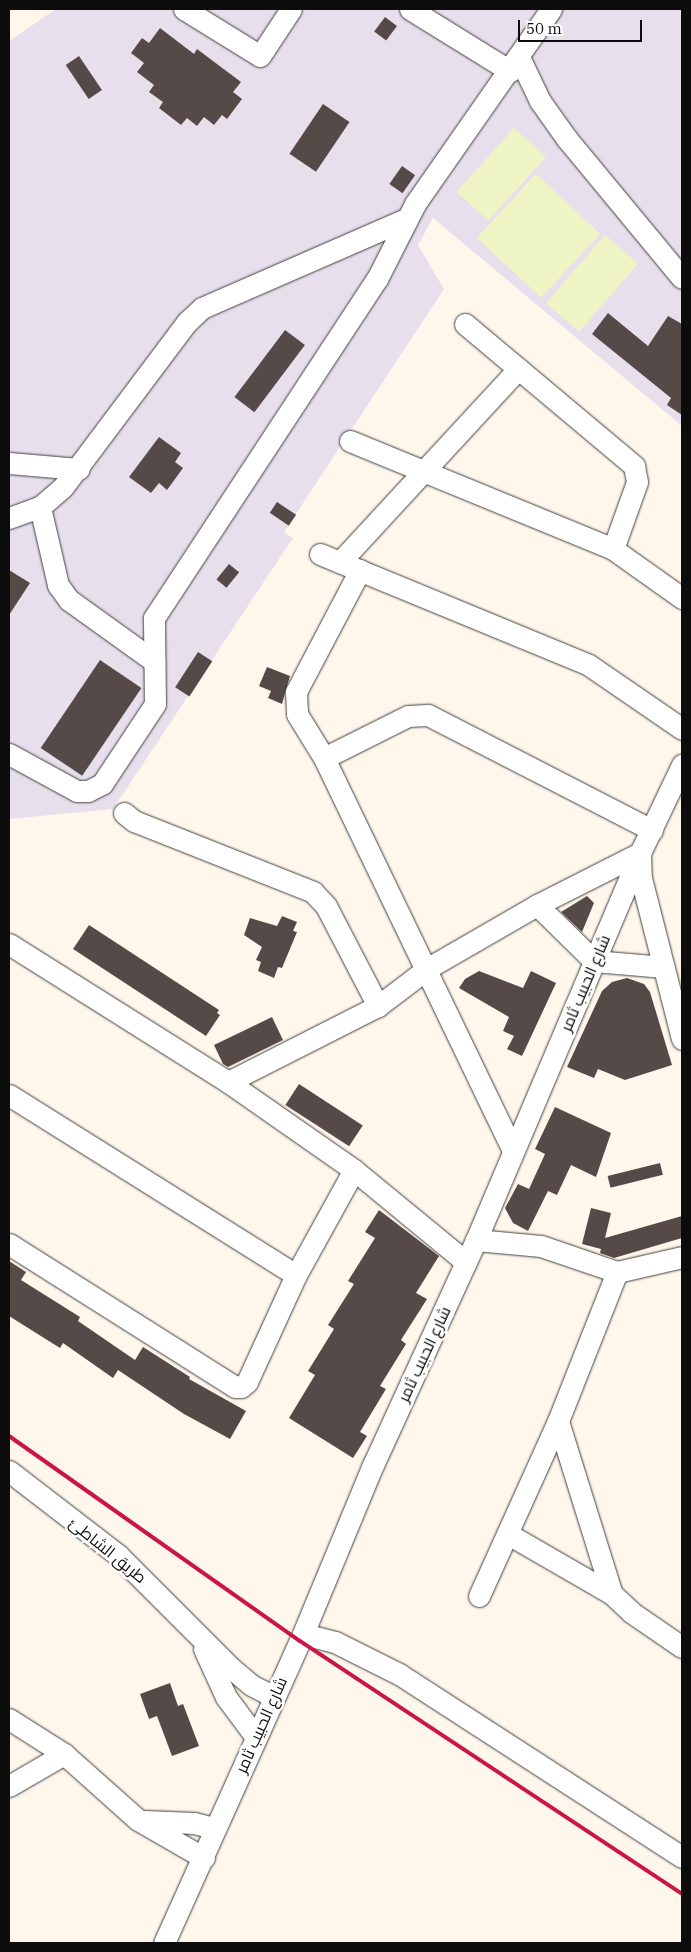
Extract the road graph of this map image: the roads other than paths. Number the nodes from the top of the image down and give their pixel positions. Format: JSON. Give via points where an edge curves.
{"nodes":[{"id":1,"x":184,"y":9,"type":"edge"},
{"id":2,"x":291,"y":9,"type":"edge"},
{"id":3,"x":410,"y":9,"type":"edge"},
{"id":4,"x":551,"y":9,"type":"edge"},
{"id":5,"x":514,"y":64,"type":"junction"},
{"id":6,"x":406,"y":219,"type":"junction"},
{"id":7,"x":682,"y":278,"type":"edge"},
{"id":8,"x":466,"y":324,"type":"dead end"},
{"id":9,"x":518,"y":369,"type":"junction"},
{"id":10,"x":350,"y":441,"type":"dead end"},
{"id":11,"x":9,"y":463,"type":"edge"},
{"id":12,"x":79,"y":469,"type":"junction"},
{"id":13,"x":422,"y":470,"type":"junction"},
{"id":14,"x":40,"y":507,"type":"junction"},
{"id":15,"x":9,"y":518,"type":"edge"},
{"id":16,"x":614,"y":549,"type":"junction"},
{"id":17,"x":320,"y":554,"type":"dead end"},
{"id":18,"x":340,"y":562,"type":"junction"},
{"id":19,"x":360,"y":570,"type":"junction"},
{"id":20,"x":682,"y":598,"type":"edge"},
{"id":21,"x":154,"y":661,"type":"junction"},
{"id":22,"x":682,"y":729,"type":"edge"},
{"id":23,"x":9,"y":754,"type":"edge"},
{"id":24,"x":324,"y":758,"type":"junction"},
{"id":25,"x":682,"y":765,"type":"edge"},
{"id":26,"x":124,"y":813,"type":"dead end"},
{"id":27,"x":652,"y":830,"type":"junction"},
{"id":28,"x":640,"y":854,"type":"junction"},
{"id":29,"x":537,"y":905,"type":"junction"},
{"id":30,"x":9,"y":944,"type":"edge"},
{"id":31,"x":594,"y":961,"type":"junction"},
{"id":32,"x":664,"y":967,"type":"junction"},
{"id":33,"x":428,"y":968,"type":"junction"},
{"id":34,"x":378,"y":1006,"type":"junction"},
{"id":35,"x":682,"y":1039,"type":"edge"},
{"id":36,"x":228,"y":1082,"type":"junction"},
{"id":37,"x":9,"y":1095,"type":"edge"},
{"id":38,"x":513,"y":1151,"type":"junction"},
{"id":39,"x":354,"y":1170,"type":"junction"},
{"id":40,"x":476,"y":1240,"type":"junction"},
{"id":41,"x":9,"y":1244,"type":"edge"},
{"id":42,"x":682,"y":1257,"type":"edge"},
{"id":43,"x":466,"y":1262,"type":"junction"},
{"id":44,"x":617,"y":1272,"type":"junction"},
{"id":45,"x":296,"y":1275,"type":"junction"},
{"id":46,"x":558,"y":1421,"type":"junction"},
{"id":47,"x":9,"y":1471,"type":"edge"},
{"id":48,"x":508,"y":1534,"type":"junction"},
{"id":49,"x":612,"y":1594,"type":"junction"},
{"id":50,"x":479,"y":1596,"type":"dead end"},
{"id":51,"x":303,"y":1634,"type":"junction"},
{"id":52,"x":199,"y":1638,"type":"junction"},
{"id":53,"x":682,"y":1647,"type":"edge"},
{"id":54,"x":273,"y":1696,"type":"junction"},
{"id":55,"x":9,"y":1719,"type":"edge"},
{"id":56,"x":255,"y":1736,"type":"junction"},
{"id":57,"x":64,"y":1754,"type":"junction"},
{"id":58,"x":9,"y":1786,"type":"edge"},
{"id":59,"x":138,"y":1820,"type":"junction"},
{"id":60,"x":214,"y":1828,"type":"junction"},
{"id":61,"x":204,"y":1858,"type":"junction"},
{"id":62,"x":682,"y":1858,"type":"edge"},
{"id":63,"x":164,"y":1943,"type":"edge"}],
"edges":[{"from":1,"to":2,"type":"street","via":[[260,56]]},
{"from":3,"to":5,"type":"street"},
{"from":4,"to":5,"type":"street"},
{"from":5,"to":6,"type":"street"},
{"from":5,"to":7,"type":"street","via":[[566,139]]},
{"from":6,"to":12,"type":"street","via":[[202,308],[187,322]]},
{"from":6,"to":21,"type":"street","via":[[377,279],[154,618]]},
{"from":8,"to":9,"type":"street"},
{"from":9,"to":13,"type":"street"},
{"from":9,"to":16,"type":"street","via":[[634,466],[637,482]]},
{"from":10,"to":13,"type":"street"},
{"from":11,"to":12,"type":"street"},
{"from":12,"to":14,"type":"street"},
{"from":13,"to":16,"type":"street"},
{"from":13,"to":18,"type":"street"},
{"from":14,"to":15,"type":"street"},
{"from":14,"to":21,"type":"street","via":[[58,585],[69,600]]},
{"from":16,"to":20,"type":"street"},
{"from":17,"to":18,"type":"street"},
{"from":18,"to":19,"type":"street"},
{"from":19,"to":22,"type":"street","via":[[588,665]]},
{"from":19,"to":24,"type":"street","via":[[296,692],[297,714]]},
{"from":21,"to":23,"type":"street","via":[[155,704],[96,788],[77,791]]},
{"from":24,"to":27,"type":"street","via":[[408,716],[428,715]]},
{"from":24,"to":33,"type":"street"},
{"from":25,"to":27,"type":"street","name":"شارع الحبيب ثامر"},
{"from":26,"to":34,"type":"street","via":[[134,821],[313,892],[326,906]]},
{"from":27,"to":28,"type":"street","name":"شارع الحبيب ثامر"},
{"from":28,"to":29,"type":"street"},
{"from":28,"to":31,"type":"street","name":"شارع الحبيب ثامر"},
{"from":28,"to":32,"type":"street","via":[[641,878]]},
{"from":29,"to":31,"type":"street"},
{"from":29,"to":33,"type":"street"},
{"from":30,"to":36,"type":"street"},
{"from":31,"to":32,"type":"street"},
{"from":31,"to":38,"type":"street","name":"شارع الحبيب ثامر"},
{"from":32,"to":35,"type":"street"},
{"from":33,"to":34,"type":"street"},
{"from":33,"to":38,"type":"street","via":[[467,1062]]},
{"from":34,"to":36,"type":"street"},
{"from":36,"to":39,"type":"street"},
{"from":37,"to":45,"type":"street"},
{"from":38,"to":40,"type":"street","name":"شارع الحبيب ثامر"},
{"from":39,"to":43,"type":"street"},
{"from":39,"to":45,"type":"street"},
{"from":40,"to":43,"type":"street","name":"شارع الحبيب ثامر"},
{"from":40,"to":44,"type":"street","via":[[541,1246]]},
{"from":41,"to":45,"type":"street","via":[[235,1387],[246,1382]]},
{"from":42,"to":44,"type":"street"},
{"from":43,"to":51,"type":"street","name":"شارع الحبيب ثامر","via":[[373,1465]]},
{"from":44,"to":46,"type":"street"},
{"from":46,"to":48,"type":"street"},
{"from":46,"to":49,"type":"street"},
{"from":47,"to":52,"type":"street","name":"طريق الشاطئ","via":[[118,1555]]},
{"from":48,"to":49,"type":"street"},
{"from":48,"to":50,"type":"street"},
{"from":49,"to":53,"type":"street","via":[[631,1612]]},
{"from":51,"to":54,"type":"street","name":"شارع الحبيب ثامر"},
{"from":51,"to":62,"type":"street","via":[[335,1642],[399,1674]]},
{"from":52,"to":54,"type":"street","name":"طريق الشاطئ","via":[[251,1685]]},
{"from":52,"to":56,"type":"street","name":"طريق الشاطئ","via":[[226,1697]]},
{"from":54,"to":56,"type":"street","name":"شارع الحبيب ثامر"},
{"from":55,"to":57,"type":"street"},
{"from":56,"to":60,"type":"street","name":"شارع الحبيب ثامر"},
{"from":57,"to":58,"type":"street"},
{"from":57,"to":59,"type":"street"},
{"from":59,"to":60,"type":"street","via":[[194,1823]]},
{"from":59,"to":61,"type":"street"},
{"from":60,"to":61,"type":"street","name":"شارع الحبيب ثامر"},
{"from":61,"to":63,"type":"street","name":"شارع الحبيب ثامر"}]}
